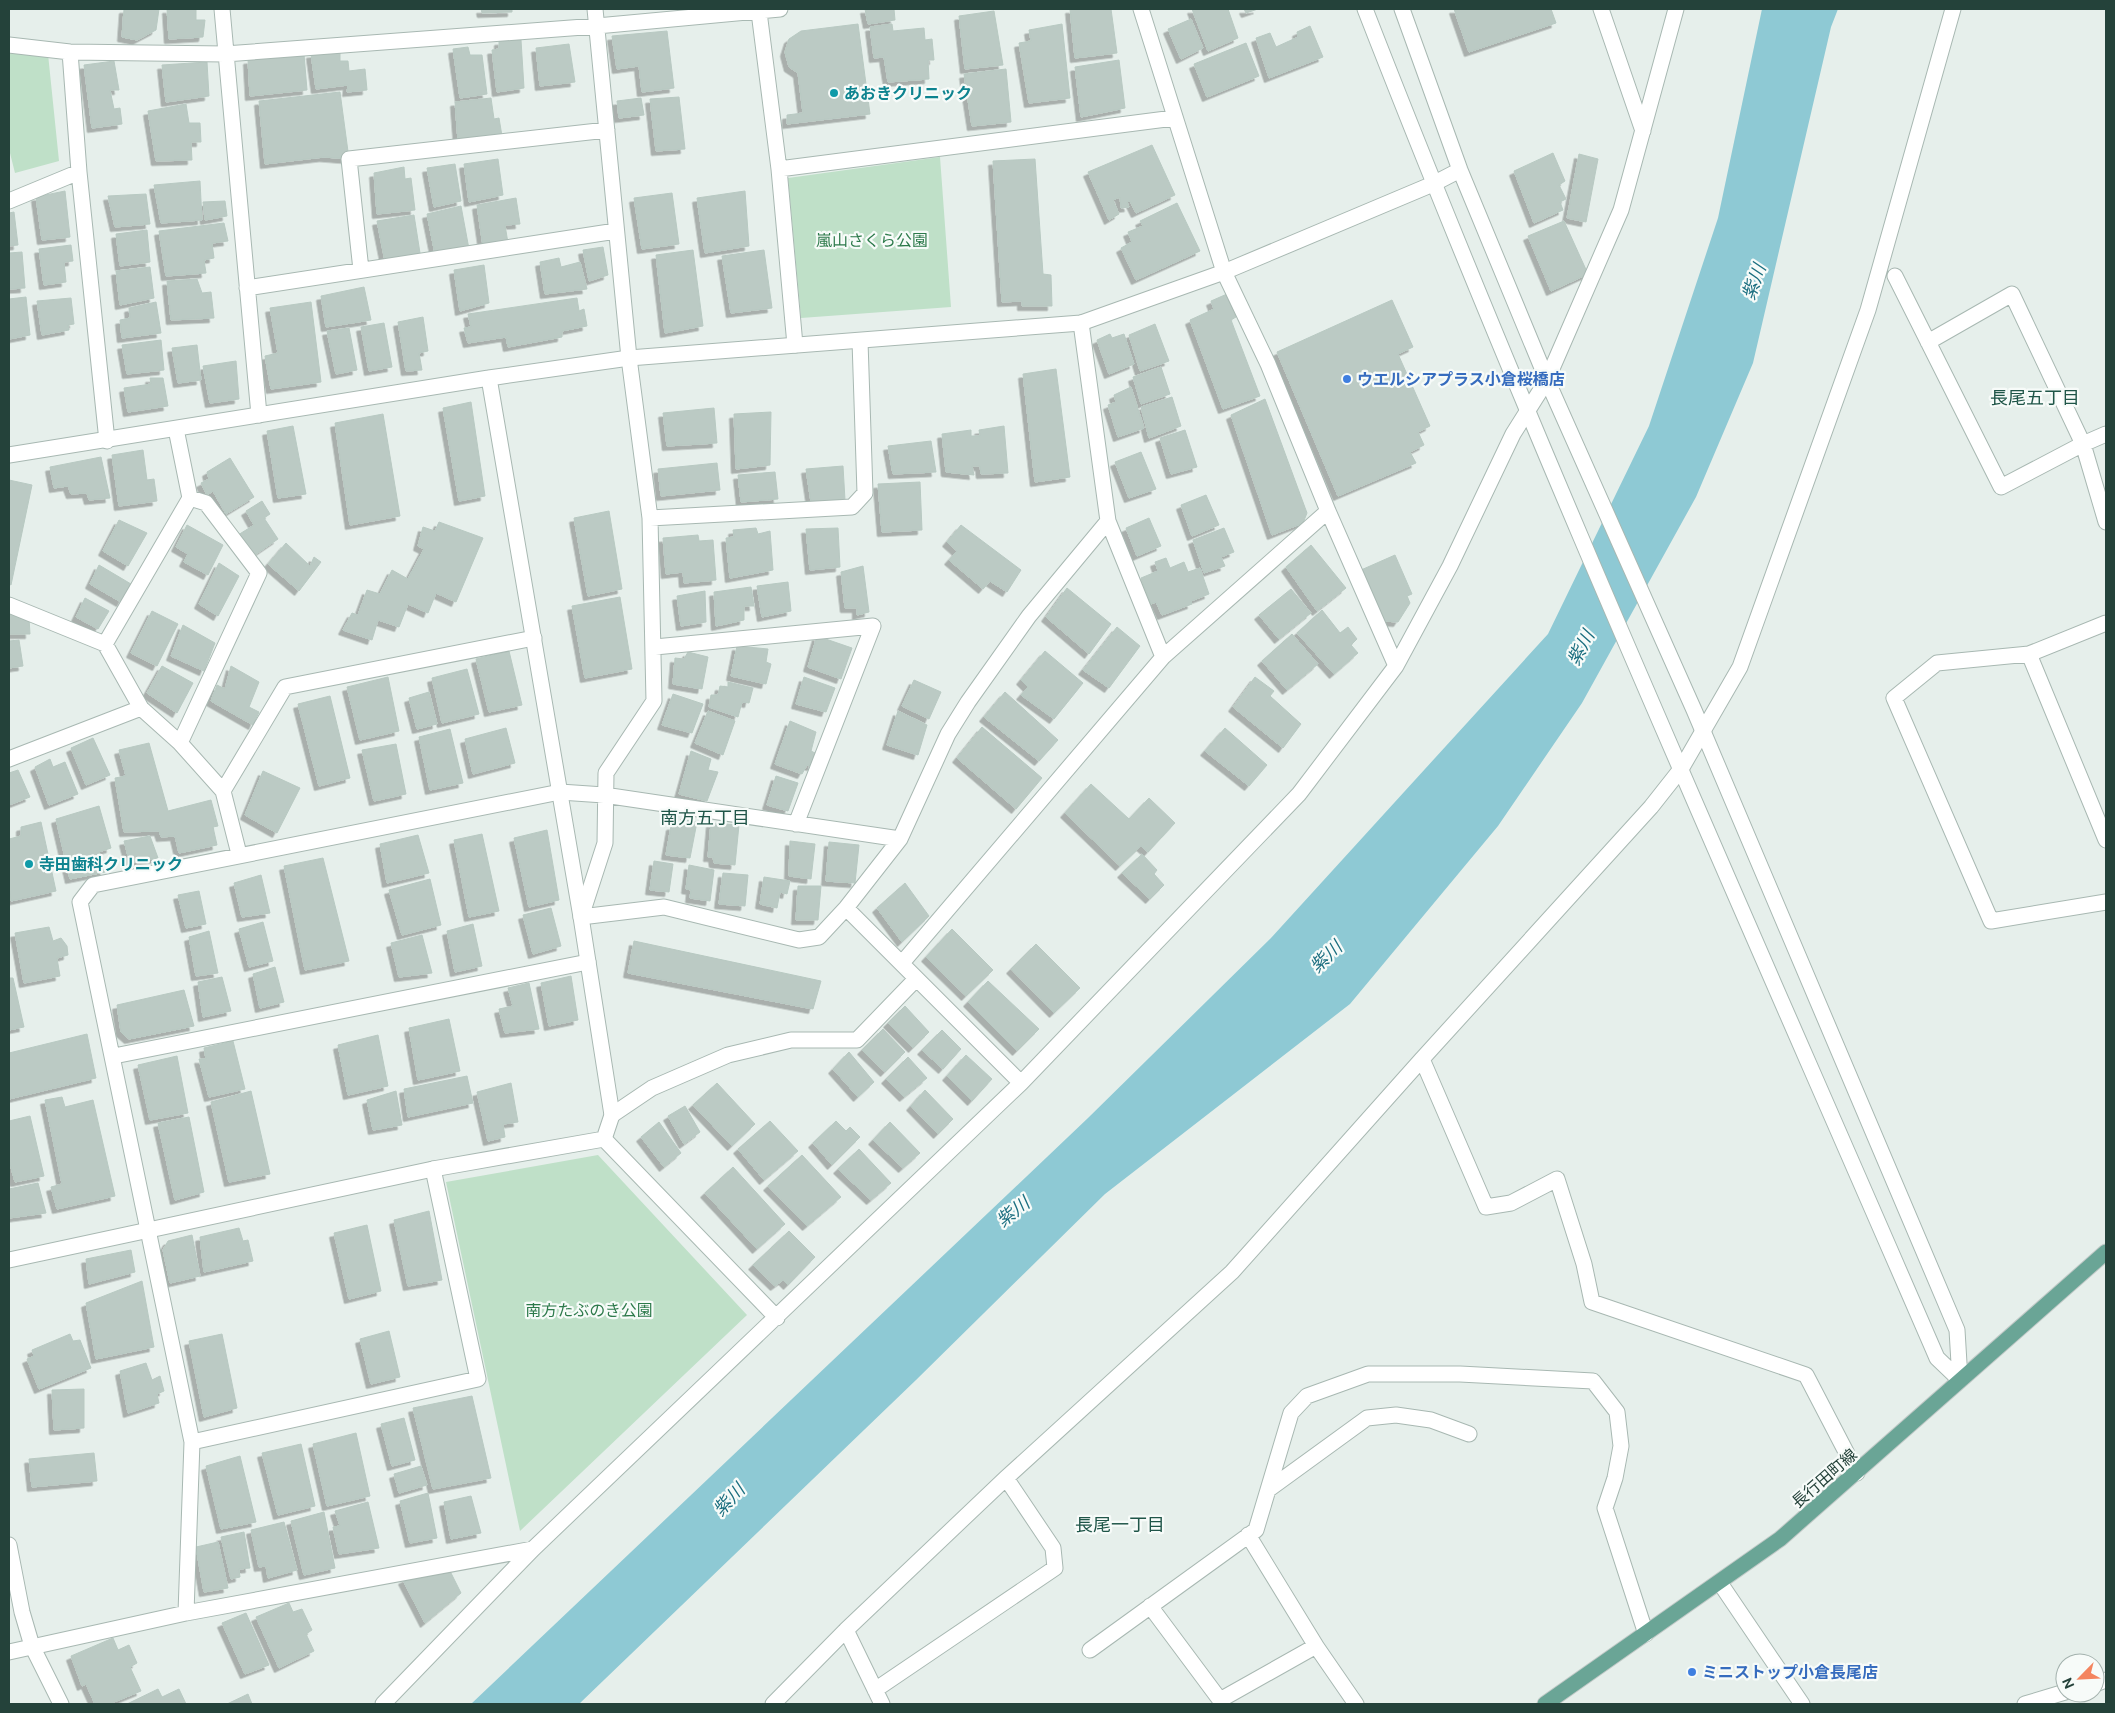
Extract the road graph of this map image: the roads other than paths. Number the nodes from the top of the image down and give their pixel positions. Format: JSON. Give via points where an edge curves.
{"nodes":[{"id":1,"x":222,"y":9,"type":"edge"},
{"id":2,"x":594,"y":9,"type":"edge"},
{"id":3,"x":780,"y":9,"type":"edge"},
{"id":4,"x":1141,"y":9,"type":"edge"},
{"id":5,"x":1365,"y":9,"type":"edge"},
{"id":6,"x":1402,"y":9,"type":"edge"},
{"id":7,"x":1601,"y":9,"type":"edge"},
{"id":8,"x":1676,"y":9,"type":"edge"},
{"id":9,"x":1953,"y":9,"type":"edge"},
{"id":10,"x":759,"y":12,"type":"junction"},
{"id":11,"x":597,"y":26,"type":"junction"},
{"id":12,"x":9,"y":45,"type":"edge"},
{"id":13,"x":70,"y":52,"type":"junction"},
{"id":14,"x":225,"y":54,"type":"junction"},
{"id":15,"x":1174,"y":118,"type":"junction"},
{"id":16,"x":607,"y":130,"type":"junction"},
{"id":17,"x":1643,"y":131,"type":"junction"},
{"id":18,"x":779,"y":169,"type":"junction"},
{"id":19,"x":1460,"y":170,"type":"junction"},
{"id":20,"x":79,"y":172,"type":"junction"},
{"id":21,"x":1433,"y":184,"type":"junction"},
{"id":22,"x":9,"y":201,"type":"edge"},
{"id":23,"x":616,"y":231,"type":"junction"},
{"id":24,"x":361,"y":270,"type":"junction"},
{"id":25,"x":1224,"y":272,"type":"junction"},
{"id":26,"x":1895,"y":276,"type":"dead end"},
{"id":27,"x":247,"y":288,"type":"junction"},
{"id":28,"x":1081,"y":322,"type":"junction"},
{"id":29,"x":860,"y":341,"type":"junction"},
{"id":30,"x":1928,"y":342,"type":"junction"},
{"id":31,"x":795,"y":344,"type":"junction"},
{"id":32,"x":629,"y":358,"type":"junction"},
{"id":33,"x":489,"y":378,"type":"junction"},
{"id":34,"x":1547,"y":380,"type":"junction"},
{"id":35,"x":1526,"y":412,"type":"junction"},
{"id":36,"x":259,"y":415,"type":"junction"},
{"id":37,"x":176,"y":429,"type":"junction"},
{"id":38,"x":2106,"y":434,"type":"edge"},
{"id":39,"x":107,"y":441,"type":"junction"},
{"id":40,"x":2083,"y":444,"type":"junction"},
{"id":41,"x":9,"y":455,"type":"edge"},
{"id":42,"x":190,"y":498,"type":"junction"},
{"id":43,"x":1328,"y":511,"type":"junction"},
{"id":44,"x":650,"y":518,"type":"junction"},
{"id":45,"x":1108,"y":521,"type":"junction"},
{"id":46,"x":2106,"y":522,"type":"edge"},
{"id":47,"x":9,"y":605,"type":"edge"},
{"id":48,"x":2106,"y":623,"type":"edge"},
{"id":49,"x":534,"y":638,"type":"junction"},
{"id":50,"x":105,"y":644,"type":"junction"},
{"id":51,"x":654,"y":647,"type":"junction"},
{"id":52,"x":2029,"y":654,"type":"junction"},
{"id":53,"x":1163,"y":657,"type":"junction"},
{"id":54,"x":1396,"y":666,"type":"junction"},
{"id":55,"x":141,"y":708,"type":"junction"},
{"id":56,"x":1702,"y":735,"type":"junction"},
{"id":57,"x":180,"y":743,"type":"junction"},
{"id":58,"x":9,"y":759,"type":"edge"},
{"id":59,"x":1681,"y":769,"type":"junction"},
{"id":60,"x":223,"y":791,"type":"junction"},
{"id":61,"x":560,"y":792,"type":"junction"},
{"id":62,"x":604,"y":795,"type":"junction"},
{"id":63,"x":796,"y":824,"type":"junction"},
{"id":64,"x":900,"y":839,"type":"junction"},
{"id":65,"x":2106,"y":840,"type":"edge"},
{"id":66,"x":239,"y":854,"type":"junction"},
{"id":67,"x":2106,"y":902,"type":"edge"},
{"id":68,"x":846,"y":908,"type":"junction"},
{"id":69,"x":581,"y":917,"type":"junction"},
{"id":70,"x":588,"y":962,"type":"junction"},
{"id":71,"x":902,"y":963,"type":"junction"},
{"id":72,"x":915,"y":980,"type":"junction"},
{"id":73,"x":114,"y":1056,"type":"junction"},
{"id":74,"x":1422,"y":1059,"type":"junction"},
{"id":75,"x":1021,"y":1083,"type":"junction"},
{"id":76,"x":612,"y":1115,"type":"junction"},
{"id":77,"x":604,"y":1139,"type":"junction"},
{"id":78,"x":434,"y":1169,"type":"junction"},
{"id":79,"x":148,"y":1230,"type":"junction"},
{"id":80,"x":2106,"y":1252,"type":"edge"},
{"id":81,"x":9,"y":1260,"type":"edge"},
{"id":82,"x":777,"y":1318,"type":"junction"},
{"id":83,"x":1960,"y":1380,"type":"junction"},
{"id":84,"x":1469,"y":1434,"type":"dead end"},
{"id":85,"x":192,"y":1442,"type":"junction"},
{"id":86,"x":1858,"y":1473,"type":"junction"},
{"id":87,"x":1006,"y":1478,"type":"junction"},
{"id":88,"x":1268,"y":1490,"type":"junction"},
{"id":89,"x":1248,"y":1535,"type":"junction"},
{"id":90,"x":9,"y":1545,"type":"edge"},
{"id":91,"x":533,"y":1549,"type":"junction"},
{"id":92,"x":1720,"y":1583,"type":"junction"},
{"id":93,"x":1150,"y":1606,"type":"junction"},
{"id":94,"x":186,"y":1613,"type":"junction"},
{"id":95,"x":846,"y":1630,"type":"junction"},
{"id":96,"x":1646,"y":1634,"type":"junction"},
{"id":97,"x":32,"y":1646,"type":"junction"},
{"id":98,"x":1316,"y":1646,"type":"junction"},
{"id":99,"x":1090,"y":1650,"type":"dead end"},
{"id":100,"x":9,"y":1652,"type":"edge"},
{"id":101,"x":875,"y":1690,"type":"junction"},
{"id":102,"x":2055,"y":1695,"type":"edge"},
{"id":103,"x":61,"y":1704,"type":"edge"},
{"id":104,"x":383,"y":1704,"type":"edge"},
{"id":105,"x":773,"y":1704,"type":"edge"},
{"id":106,"x":882,"y":1704,"type":"edge"},
{"id":107,"x":1356,"y":1704,"type":"edge"},
{"id":108,"x":1545,"y":1704,"type":"edge"},
{"id":109,"x":1802,"y":1704,"type":"edge"},
{"id":110,"x":2025,"y":1704,"type":"edge"}],
"edges":[{"from":1,"to":14,"type":"street"},
{"from":2,"to":11,"type":"street"},
{"from":3,"to":10,"type":"street"},
{"from":4,"to":15,"type":"street"},
{"from":5,"to":21,"type":"street"},
{"from":6,"to":19,"type":"street"},
{"from":7,"to":17,"type":"street"},
{"from":8,"to":17,"type":"street"},
{"from":9,"to":56,"type":"street","via":[[1868,310],[1740,667]]},
{"from":10,"to":11,"type":"street"},
{"from":10,"to":18,"type":"street"},
{"from":11,"to":14,"type":"street"},
{"from":11,"to":16,"type":"street"},
{"from":12,"to":13,"type":"street"},
{"from":13,"to":14,"type":"street"},
{"from":13,"to":20,"type":"street"},
{"from":14,"to":27,"type":"street"},
{"from":15,"to":18,"type":"street"},
{"from":15,"to":25,"type":"street"},
{"from":16,"to":23,"type":"street"},
{"from":16,"to":24,"type":"street","via":[[349,159]]},
{"from":17,"to":34,"type":"street","via":[[1621,210]]},
{"from":18,"to":31,"type":"street"},
{"from":19,"to":21,"type":"street"},
{"from":19,"to":34,"type":"street"},
{"from":20,"to":22,"type":"street"},
{"from":20,"to":39,"type":"street"},
{"from":21,"to":25,"type":"street"},
{"from":21,"to":35,"type":"street"},
{"from":23,"to":24,"type":"street"},
{"from":23,"to":32,"type":"street"},
{"from":24,"to":27,"type":"street"},
{"from":25,"to":28,"type":"street"},
{"from":25,"to":43,"type":"street","via":[[1268,364]]},
{"from":26,"to":30,"type":"street"},
{"from":27,"to":36,"type":"street"},
{"from":28,"to":29,"type":"street"},
{"from":28,"to":45,"type":"street"},
{"from":29,"to":31,"type":"street"},
{"from":29,"to":44,"type":"street","via":[[865,493],[852,507]]},
{"from":30,"to":40,"type":"street","via":[[2001,487]]},
{"from":30,"to":40,"type":"street","via":[[2012,294]]},
{"from":31,"to":32,"type":"street"},
{"from":32,"to":33,"type":"street"},
{"from":32,"to":44,"type":"street"},
{"from":33,"to":36,"type":"street"},
{"from":33,"to":49,"type":"street"},
{"from":34,"to":35,"type":"street"},
{"from":34,"to":56,"type":"street","via":[[1694,710]]},
{"from":35,"to":54,"type":"street","via":[[1450,566]]},
{"from":35,"to":59,"type":"street"},
{"from":36,"to":37,"type":"street"},
{"from":37,"to":39,"type":"street"},
{"from":37,"to":42,"type":"street"},
{"from":38,"to":40,"type":"street"},
{"from":39,"to":41,"type":"street"},
{"from":40,"to":46,"type":"street"},
{"from":42,"to":50,"type":"street"},
{"from":42,"to":57,"type":"street","via":[[206,503],[259,574]]},
{"from":43,"to":53,"type":"street"},
{"from":43,"to":54,"type":"street"},
{"from":44,"to":51,"type":"street"},
{"from":45,"to":53,"type":"street"},
{"from":45,"to":64,"type":"street","via":[[1029,616],[968,702],[948,734]]},
{"from":47,"to":50,"type":"street"},
{"from":48,"to":52,"type":"street"},
{"from":49,"to":60,"type":"street","via":[[285,687]]},
{"from":49,"to":61,"type":"street"},
{"from":50,"to":55,"type":"street"},
{"from":51,"to":62,"type":"street","via":[[654,700],[606,773]]},
{"from":51,"to":63,"type":"street","via":[[873,626]]},
{"from":52,"to":65,"type":"street"},
{"from":52,"to":67,"type":"street","via":[[1937,663],[1894,698],[1991,921]]},
{"from":53,"to":71,"type":"street"},
{"from":54,"to":75,"type":"street","via":[[1300,794]]},
{"from":55,"to":57,"type":"street"},
{"from":55,"to":58,"type":"street"},
{"from":56,"to":59,"type":"street"},
{"from":56,"to":83,"type":"street","via":[[1958,1330]]},
{"from":57,"to":60,"type":"street"},
{"from":59,"to":74,"type":"street","via":[[1651,807]]},
{"from":59,"to":83,"type":"street","via":[[1937,1358]]},
{"from":60,"to":66,"type":"street"},
{"from":61,"to":62,"type":"street"},
{"from":61,"to":66,"type":"street"},
{"from":61,"to":69,"type":"street"},
{"from":62,"to":63,"type":"street"},
{"from":62,"to":69,"type":"street","via":[[605,843]]},
{"from":63,"to":64,"type":"street"},
{"from":64,"to":68,"type":"street"},
{"from":66,"to":73,"type":"street","via":[[93,885],[80,902]]},
{"from":68,"to":69,"type":"street","via":[[819,937],[799,940],[664,907]]},
{"from":68,"to":71,"type":"street"},
{"from":69,"to":70,"type":"street"},
{"from":70,"to":73,"type":"street"},
{"from":70,"to":76,"type":"street"},
{"from":71,"to":72,"type":"street"},
{"from":72,"to":75,"type":"street"},
{"from":72,"to":76,"type":"street","via":[[857,1040],[791,1040],[728,1055],[652,1088]]},
{"from":73,"to":79,"type":"street"},
{"from":74,"to":86,"type":"street","via":[[1486,1207],[1511,1203],[1558,1180],[1592,1302],[1806,1375]]},
{"from":74,"to":87,"type":"street","via":[[1232,1272]]},
{"from":75,"to":82,"type":"street"},
{"from":76,"to":77,"type":"street"},
{"from":77,"to":78,"type":"street"},
{"from":77,"to":82,"type":"street"},
{"from":78,"to":79,"type":"street"},
{"from":78,"to":85,"type":"street","via":[[478,1379]]},
{"from":79,"to":81,"type":"street"},
{"from":79,"to":85,"type":"street"},
{"from":80,"to":83,"type":"main road","name":"長行田町線"},
{"from":82,"to":91,"type":"street"},
{"from":83,"to":86,"type":"main road","name":"長行田町線"},
{"from":84,"to":88,"type":"street","via":[[1431,1420],[1396,1415],[1367,1418]]},
{"from":85,"to":94,"type":"street"},
{"from":86,"to":92,"type":"main road","name":"長行田町線","via":[[1780,1539]]},
{"from":87,"to":95,"type":"street"},
{"from":87,"to":101,"type":"street","via":[[1054,1548],[1055,1568]]},
{"from":88,"to":89,"type":"street","via":[[1256,1530]]},
{"from":88,"to":96,"type":"street","via":[[1291,1413],[1307,1396],[1368,1374],[1460,1374],[1593,1381],[1617,1412],[1621,1446],[1615,1478],[1604,1508]]},
{"from":89,"to":93,"type":"street"},
{"from":89,"to":98,"type":"street"},
{"from":90,"to":97,"type":"street"},
{"from":91,"to":94,"type":"street"},
{"from":91,"to":104,"type":"street"},
{"from":92,"to":96,"type":"main road","name":"長行田町線"},
{"from":92,"to":109,"type":"street"},
{"from":93,"to":98,"type":"street","via":[[1220,1700]]},
{"from":93,"to":99,"type":"street"},
{"from":94,"to":97,"type":"street"},
{"from":95,"to":101,"type":"street"},
{"from":95,"to":105,"type":"street"},
{"from":96,"to":108,"type":"main road","name":"長行田町線"},
{"from":97,"to":100,"type":"street"},
{"from":97,"to":103,"type":"street"},
{"from":98,"to":107,"type":"street"},
{"from":101,"to":106,"type":"street"},
{"from":102,"to":110,"type":"street"}]}
